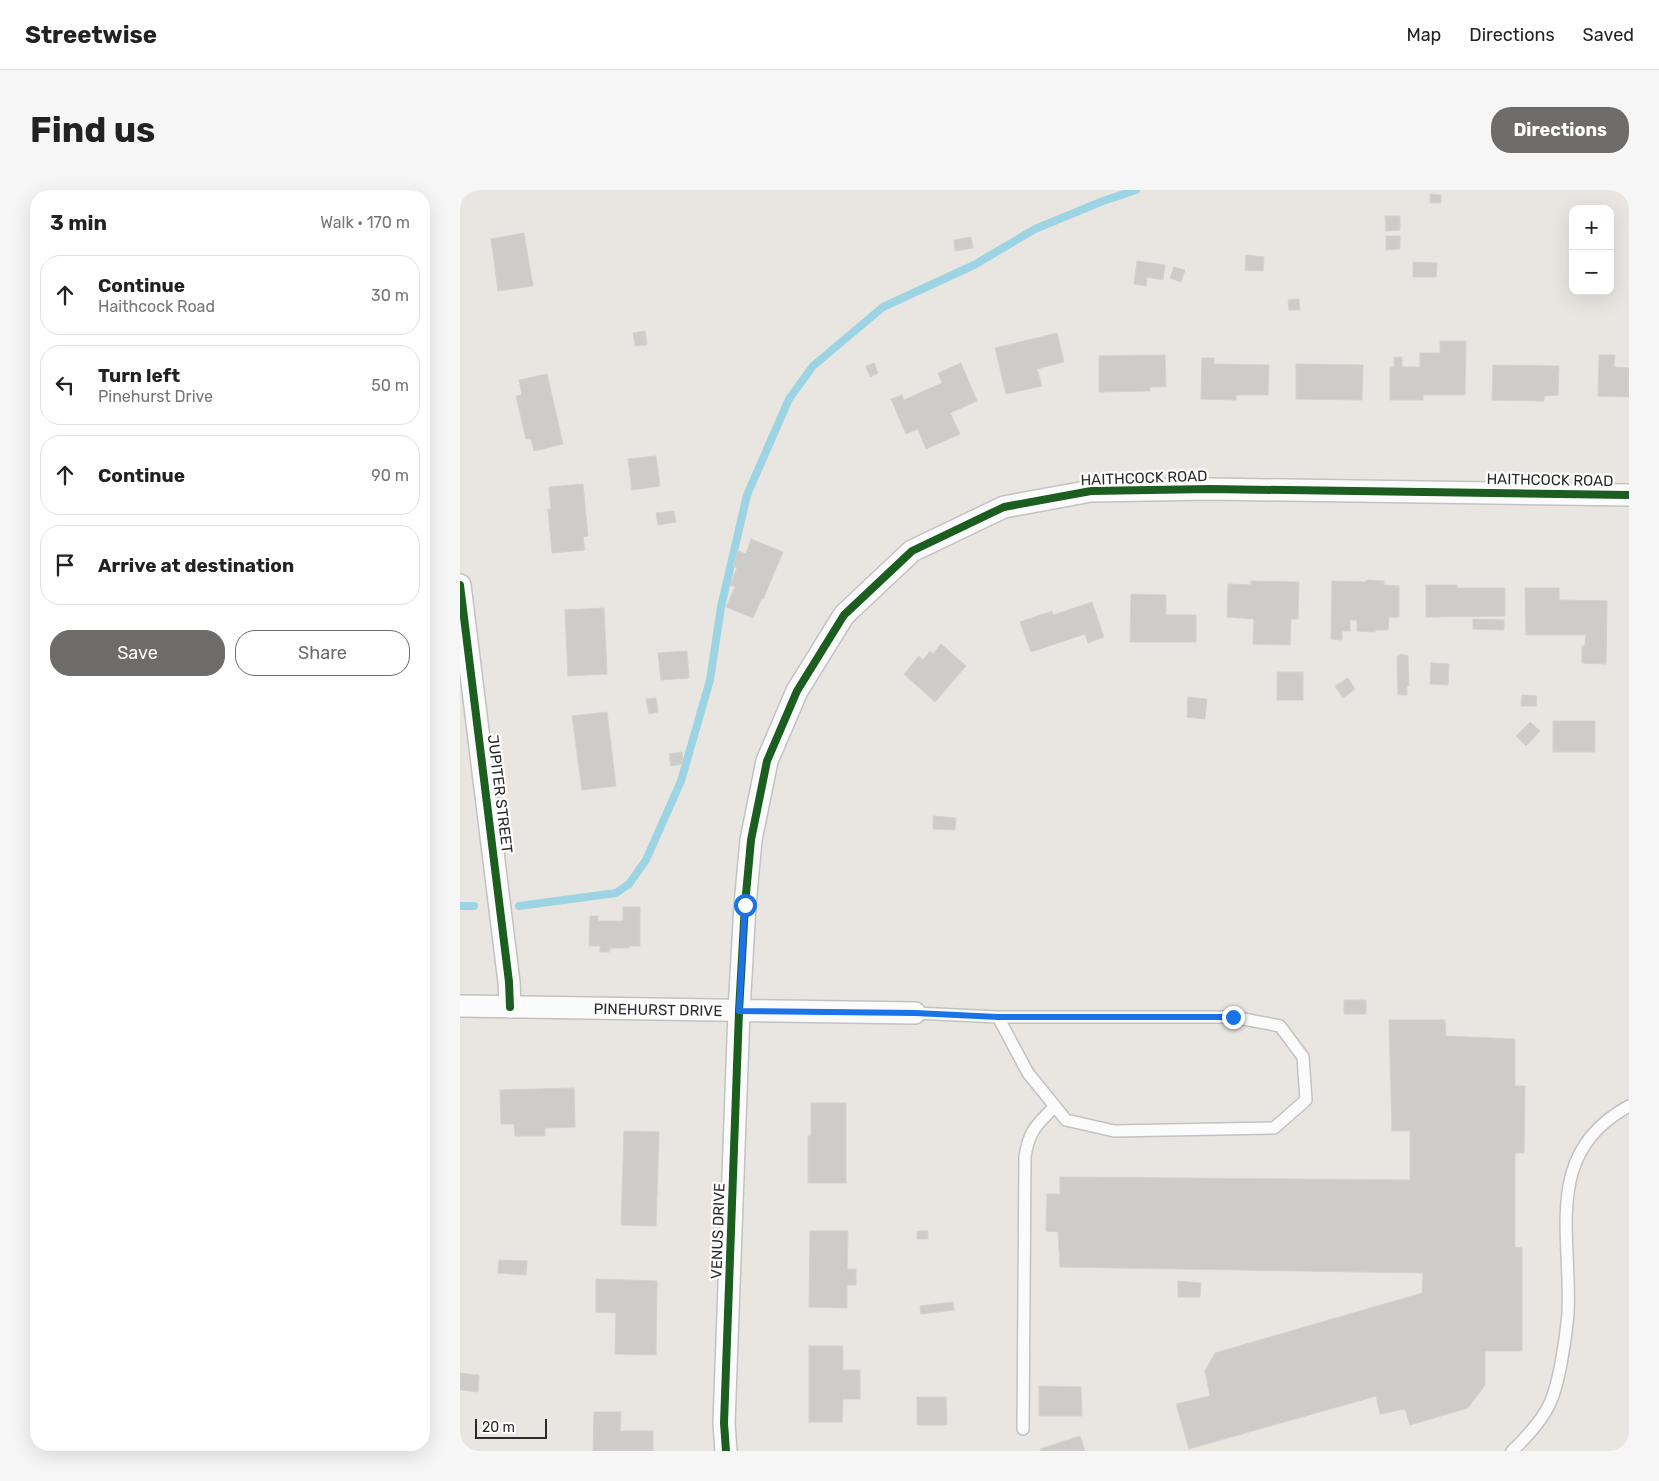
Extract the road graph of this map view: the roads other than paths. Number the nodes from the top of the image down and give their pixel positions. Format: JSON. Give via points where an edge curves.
{"nodes":[{"id":1,"x":1629,"y":495,"type":"edge"},
{"id":2,"x":460,"y":585,"type":"edge"},
{"id":3,"x":460,"y":1006,"type":"edge"},
{"id":4,"x":510,"y":1007,"type":"junction"},
{"id":5,"x":739,"y":1011,"type":"junction"},
{"id":6,"x":915,"y":1013,"type":"joint"},
{"id":7,"x":998,"y":1017,"type":"junction"},
{"id":8,"x":1055,"y":1106,"type":"junction"},
{"id":9,"x":1629,"y":1106,"type":"edge"},
{"id":10,"x":1023,"y":1429,"type":"dead end"},
{"id":11,"x":726,"y":1451,"type":"edge"},
{"id":12,"x":1512,"y":1451,"type":"edge"}],
"edges":[{"from":1,"to":5,"type":"street","name":"HAITHCOCK ROAD","via":[[1210,489],[1091,491],[1004,507],[912,550],[844,615],[797,691],[767,761],[751,840]]},
{"from":2,"to":4,"type":"street","name":"JUPITER STREET"},
{"from":3,"to":4,"type":"street","name":"PINEHURST DRIVE"},
{"from":4,"to":5,"type":"street","name":"PINEHURST DRIVE"},
{"from":5,"to":6,"type":"street","name":"PINEHURST DRIVE"},
{"from":5,"to":11,"type":"street","name":"VENUS DRIVE","via":[[724,1423]]},
{"from":6,"to":7,"type":"lane"},
{"from":7,"to":8,"type":"lane","via":[[1028,1073]]},
{"from":7,"to":8,"type":"lane","via":[[1233,1017],[1280,1026],[1304,1057],[1306,1100],[1274,1128],[1114,1131],[1066,1120]]},
{"from":8,"to":10,"type":"lane","via":[[1034,1127],[1025,1157]]},
{"from":9,"to":12,"type":"lane","via":[[1612,1116],[1582,1146],[1568,1188],[1568,1314],[1559,1373],[1549,1407]]}]}
